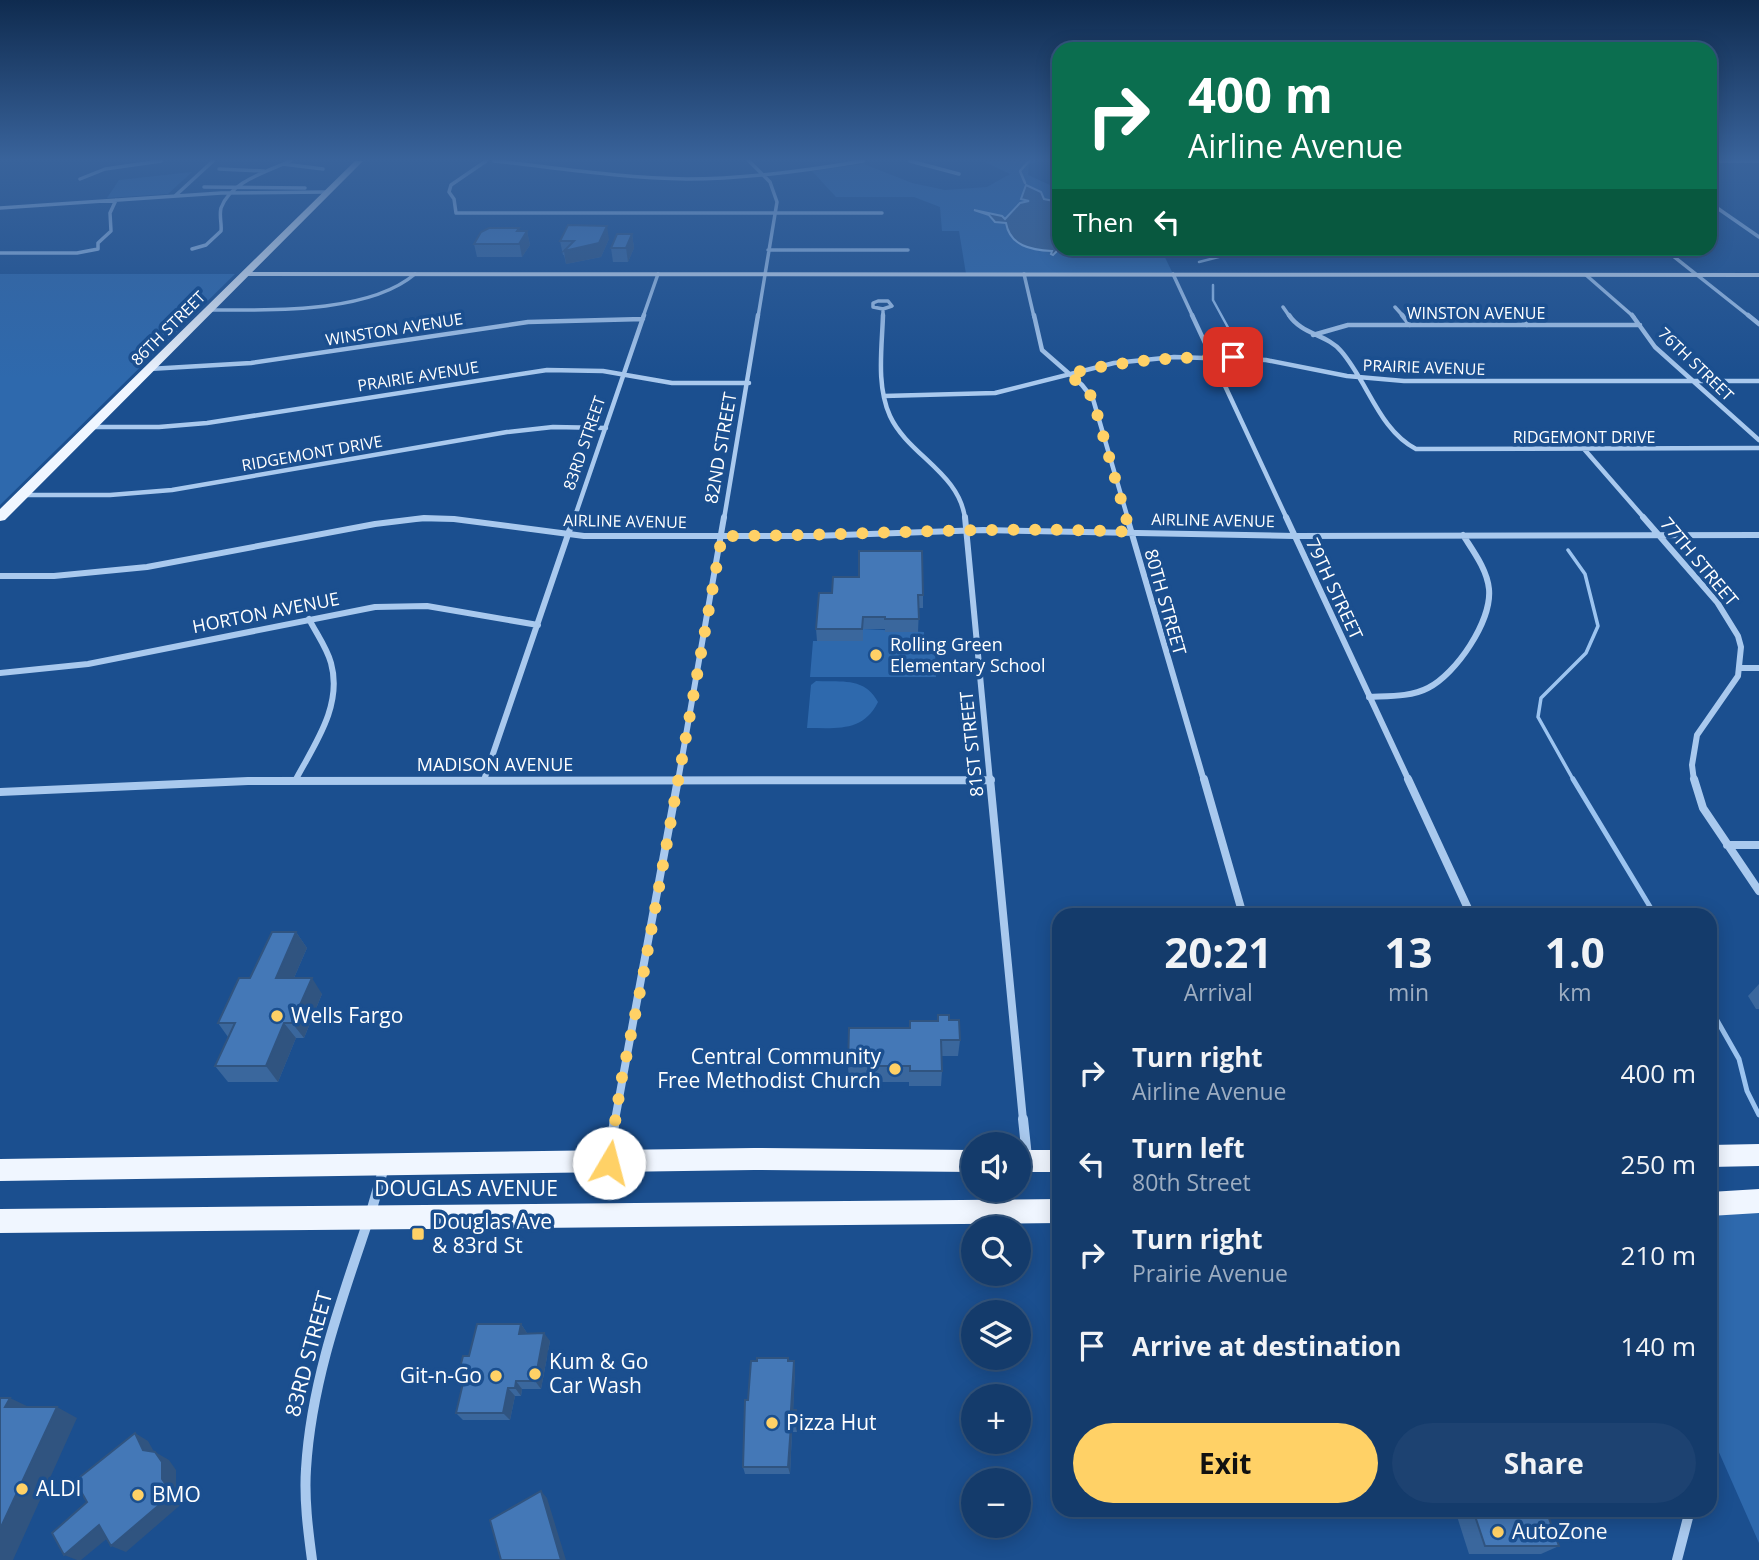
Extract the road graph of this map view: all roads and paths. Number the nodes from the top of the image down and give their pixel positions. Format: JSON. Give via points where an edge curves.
{"nodes":[{"id":1,"x":108,"y":234,"type":"edge"},
{"id":2,"x":218,"y":234,"type":"edge"},
{"id":3,"x":285,"y":234,"type":"edge"},
{"id":4,"x":771,"y":234,"type":"edge"},
{"id":5,"x":192,"y":249,"type":"dead end"},
{"id":6,"x":768,"y":250,"type":"junction"},
{"id":7,"x":908,"y":250,"type":"dead end"},
{"id":8,"x":0,"y":253,"type":"edge"},
{"id":9,"x":1673,"y":256,"type":"edge"},
{"id":10,"x":245,"y":274,"type":"junction"},
{"id":11,"x":415,"y":274,"type":"junction"},
{"id":12,"x":658,"y":274,"type":"junction"},
{"id":13,"x":763,"y":274,"type":"junction"},
{"id":14,"x":1024,"y":274,"type":"junction"},
{"id":15,"x":1173,"y":274,"type":"junction"},
{"id":16,"x":1586,"y":275,"type":"junction"},
{"id":17,"x":1696,"y":275,"type":"junction"},
{"id":18,"x":1759,"y":275,"type":"edge"},
{"id":19,"x":1510,"y":306,"type":"dead end"},
{"id":20,"x":1283,"y":307,"type":"dead end"},
{"id":21,"x":1395,"y":307,"type":"dead end"},
{"id":22,"x":883,"y":309,"type":"dead end"},
{"id":23,"x":208,"y":310,"type":"junction"},
{"id":24,"x":643,"y":319,"type":"junction"},
{"id":25,"x":1759,"y":324,"type":"edge"},
{"id":26,"x":1410,"y":325,"type":"junction"},
{"id":27,"x":1527,"y":325,"type":"junction"},
{"id":28,"x":1640,"y":325,"type":"junction"},
{"id":29,"x":1313,"y":334,"type":"junction"},
{"id":30,"x":1211,"y":357,"type":"junction"},
{"id":31,"x":149,"y":369,"type":"junction"},
{"id":32,"x":624,"y":374,"type":"junction"},
{"id":33,"x":1068,"y":374,"type":"junction"},
{"id":34,"x":1358,"y":377,"type":"junction"},
{"id":35,"x":1694,"y":381,"type":"junction"},
{"id":36,"x":1759,"y":381,"type":"edge"},
{"id":37,"x":748,"y":383,"type":"junction"},
{"id":38,"x":884,"y":396,"type":"junction"},
{"id":39,"x":91,"y":427,"type":"junction"},
{"id":40,"x":606,"y":428,"type":"junction"},
{"id":41,"x":1759,"y":440,"type":"edge"},
{"id":42,"x":1759,"y":448,"type":"edge"},
{"id":43,"x":1584,"y":450,"type":"junction"},
{"id":44,"x":23,"y":495,"type":"junction"},
{"id":45,"x":0,"y":517,"type":"edge"},
{"id":46,"x":966,"y":531,"type":"junction"},
{"id":47,"x":1130,"y":532,"type":"junction"},
{"id":48,"x":569,"y":535,"type":"junction"},
{"id":49,"x":722,"y":536,"type":"junction"},
{"id":50,"x":1294,"y":536,"type":"junction"},
{"id":51,"x":1463,"y":536,"type":"junction"},
{"id":52,"x":1659,"y":536,"type":"junction"},
{"id":53,"x":1759,"y":536,"type":"edge"},
{"id":54,"x":0,"y":576,"type":"edge"},
{"id":55,"x":309,"y":619,"type":"junction"},
{"id":56,"x":538,"y":625,"type":"junction"},
{"id":57,"x":1740,"y":668,"type":"junction"},
{"id":58,"x":1759,"y":668,"type":"edge"},
{"id":59,"x":0,"y":673,"type":"edge"},
{"id":60,"x":1369,"y":697,"type":"junction"},
{"id":61,"x":484,"y":780,"type":"junction"},
{"id":62,"x":679,"y":780,"type":"junction"},
{"id":63,"x":991,"y":780,"type":"junction"},
{"id":64,"x":295,"y":781,"type":"junction"},
{"id":65,"x":0,"y":792,"type":"edge"},
{"id":66,"x":1727,"y":845,"type":"junction"},
{"id":67,"x":1759,"y":845,"type":"edge"},
{"id":68,"x":1759,"y":891,"type":"edge"},
{"id":69,"x":1240,"y":908,"type":"edge"},
{"id":70,"x":1468,"y":908,"type":"edge"},
{"id":71,"x":1021,"y":1132,"type":"edge"},
{"id":72,"x":1759,"y":1155,"type":"edge"},
{"id":73,"x":1717,"y":1156,"type":"edge"},
{"id":74,"x":961,"y":1161,"type":"edge"},
{"id":75,"x":1031,"y":1161,"type":"edge"},
{"id":76,"x":1052,"y":1161,"type":"edge"},
{"id":77,"x":385,"y":1163,"type":"junction"},
{"id":78,"x":609,"y":1163,"type":"junction"},
{"id":79,"x":2,"y":1171,"type":"edge"},
{"id":80,"x":1759,"y":1201,"type":"edge"},
{"id":81,"x":1717,"y":1204,"type":"edge"},
{"id":82,"x":1052,"y":1211,"type":"edge"},
{"id":83,"x":370,"y":1216,"type":"junction"},
{"id":84,"x":0,"y":1221,"type":"edge"},
{"id":85,"x":1688,"y":1517,"type":"edge"},
{"id":86,"x":312,"y":1560,"type":"edge"},
{"id":87,"x":1677,"y":1560,"type":"edge"}],
"edges":[{"from":1,"to":8,"type":"street","via":[[98,249],[77,253]]},
{"from":2,"to":5,"type":"street"},
{"from":3,"to":10,"type":"main road","name":"86TH STREET"},
{"from":4,"to":6,"type":"street","name":"82ND STREET"},
{"from":6,"to":7,"type":"street"},
{"from":6,"to":13,"type":"street","name":"82ND STREET"},
{"from":9,"to":17,"type":"street"},
{"from":10,"to":11,"type":"street"},
{"from":10,"to":23,"type":"main road","name":"86TH STREET"},
{"from":11,"to":12,"type":"street"},
{"from":11,"to":23,"type":"street","via":[[402,286],[367,297],[282,308]]},
{"from":12,"to":13,"type":"street"},
{"from":12,"to":24,"type":"street","name":"83RD STREET"},
{"from":13,"to":14,"type":"street"},
{"from":13,"to":37,"type":"street","name":"82ND STREET"},
{"from":14,"to":15,"type":"street"},
{"from":14,"to":33,"type":"street","name":"80TH STREET","via":[[1042,351]]},
{"from":15,"to":16,"type":"street"},
{"from":15,"to":30,"type":"street","name":"79TH STREET"},
{"from":16,"to":17,"type":"street"},
{"from":16,"to":28,"type":"street","name":"76TH STREET"},
{"from":17,"to":18,"type":"street"},
{"from":17,"to":25,"type":"street"},
{"from":19,"to":27,"type":"street"},
{"from":20,"to":29,"type":"street","via":[[1295,325]]},
{"from":21,"to":26,"type":"street"},
{"from":22,"to":38,"type":"street","name":"81ST STREET"},
{"from":23,"to":31,"type":"main road","name":"86TH STREET"},
{"from":24,"to":31,"type":"street","name":"WINSTON AVENUE","via":[[528,322],[251,363]]},
{"from":24,"to":32,"type":"street","name":"83RD STREET"},
{"from":26,"to":27,"type":"street","name":"WINSTON AVENUE"},
{"from":26,"to":29,"type":"street","name":"WINSTON AVENUE","via":[[1340,326]]},
{"from":27,"to":28,"type":"street","name":"WINSTON AVENUE"},
{"from":28,"to":35,"type":"street","name":"76TH STREET","via":[[1655,346]]},
{"from":29,"to":34,"type":"street","via":[[1340,349]]},
{"from":30,"to":33,"type":"street","name":"PRAIRIE AVENUE","via":[[1134,360]]},
{"from":30,"to":34,"type":"street","name":"PRAIRIE AVENUE","via":[[1266,360]]},
{"from":30,"to":50,"type":"street","name":"79TH STREET"},
{"from":31,"to":39,"type":"main road","name":"86TH STREET"},
{"from":32,"to":37,"type":"street","name":"PRAIRIE AVENUE","via":[[672,383]]},
{"from":32,"to":39,"type":"street","name":"PRAIRIE AVENUE","via":[[527,372],[207,422]]},
{"from":32,"to":40,"type":"street","name":"83RD STREET"},
{"from":33,"to":38,"type":"street","name":"PRAIRIE AVENUE","via":[[995,393]]},
{"from":33,"to":47,"type":"street","name":"80TH STREET","via":[[1093,399]]},
{"from":34,"to":35,"type":"street","name":"PRAIRIE AVENUE"},
{"from":34,"to":43,"type":"street","name":"RIDGEMONT DRIVE","via":[[1399,440],[1410,446],[1426,450]]},
{"from":35,"to":36,"type":"street","name":"PRAIRIE AVENUE"},
{"from":35,"to":41,"type":"street","name":"76TH STREET"},
{"from":37,"to":49,"type":"street","name":"82ND STREET"},
{"from":38,"to":46,"type":"street","name":"81ST STREET","via":[[898,429],[953,486]]},
{"from":39,"to":44,"type":"main road","name":"86TH STREET"},
{"from":40,"to":44,"type":"street","name":"RIDGEMONT DRIVE","via":[[507,432],[172,490]]},
{"from":40,"to":48,"type":"street","name":"83RD STREET"},
{"from":42,"to":43,"type":"street","name":"RIDGEMONT DRIVE"},
{"from":43,"to":52,"type":"street","name":"77TH STREET"},
{"from":44,"to":45,"type":"main road","name":"86TH STREET"},
{"from":46,"to":47,"type":"street","name":"AIRLINE AVENUE"},
{"from":46,"to":49,"type":"street","name":"AIRLINE AVENUE"},
{"from":46,"to":63,"type":"street","name":"81ST STREET"},
{"from":47,"to":50,"type":"street","name":"AIRLINE AVENUE"},
{"from":47,"to":69,"type":"street","name":"80TH STREET"},
{"from":48,"to":49,"type":"street","name":"AIRLINE AVENUE"},
{"from":48,"to":54,"type":"street","name":"AIRLINE AVENUE","via":[[424,518],[147,567]]},
{"from":48,"to":56,"type":"street","name":"83RD STREET"},
{"from":49,"to":62,"type":"street","name":"82ND STREET"},
{"from":50,"to":51,"type":"street","name":"AIRLINE AVENUE"},
{"from":50,"to":60,"type":"street","name":"79TH STREET"},
{"from":51,"to":52,"type":"street","name":"AIRLINE AVENUE"},
{"from":51,"to":60,"type":"street","via":[[1489,586],[1483,621],[1440,682],[1409,694]]},
{"from":52,"to":53,"type":"street","name":"AIRLINE AVENUE"},
{"from":52,"to":57,"type":"street","name":"77TH STREET","via":[[1733,624],[1741,647]]},
{"from":55,"to":56,"type":"street","name":"HORTON AVENUE","via":[[410,605]]},
{"from":55,"to":59,"type":"street","name":"HORTON AVENUE","via":[[88,664]]},
{"from":55,"to":64,"type":"street","via":[[332,665],[335,687],[324,724]]},
{"from":56,"to":61,"type":"street","name":"83RD STREET"},
{"from":57,"to":58,"type":"street"},
{"from":57,"to":66,"type":"street","via":[[1698,736],[1692,765],[1703,808]]},
{"from":60,"to":70,"type":"street","name":"79TH STREET"},
{"from":61,"to":62,"type":"street","name":"MADISON AVENUE"},
{"from":61,"to":64,"type":"street","name":"MADISON AVENUE"},
{"from":62,"to":63,"type":"street","name":"MADISON AVENUE"},
{"from":62,"to":78,"type":"street","name":"82ND STREET"},
{"from":63,"to":71,"type":"street","name":"81ST STREET"},
{"from":64,"to":65,"type":"street","name":"MADISON AVENUE"},
{"from":66,"to":67,"type":"street"},
{"from":66,"to":68,"type":"street"},
{"from":72,"to":73,"type":"main road"},
{"from":74,"to":78,"type":"main road","name":"DOUGLAS AVENUE"},
{"from":75,"to":76,"type":"main road"},
{"from":77,"to":78,"type":"main road","name":"DOUGLAS AVENUE"},
{"from":77,"to":79,"type":"main road","name":"DOUGLAS AVENUE"},
{"from":77,"to":83,"type":"street","name":"83RD STREET"},
{"from":80,"to":81,"type":"main road"},
{"from":82,"to":83,"type":"main road","name":"DOUGLAS AVENUE"},
{"from":83,"to":84,"type":"main road","name":"DOUGLAS AVENUE"},
{"from":83,"to":86,"type":"street","name":"83RD STREET","via":[[313,1396],[305,1494]]},
{"from":85,"to":87,"type":"street"}]}
